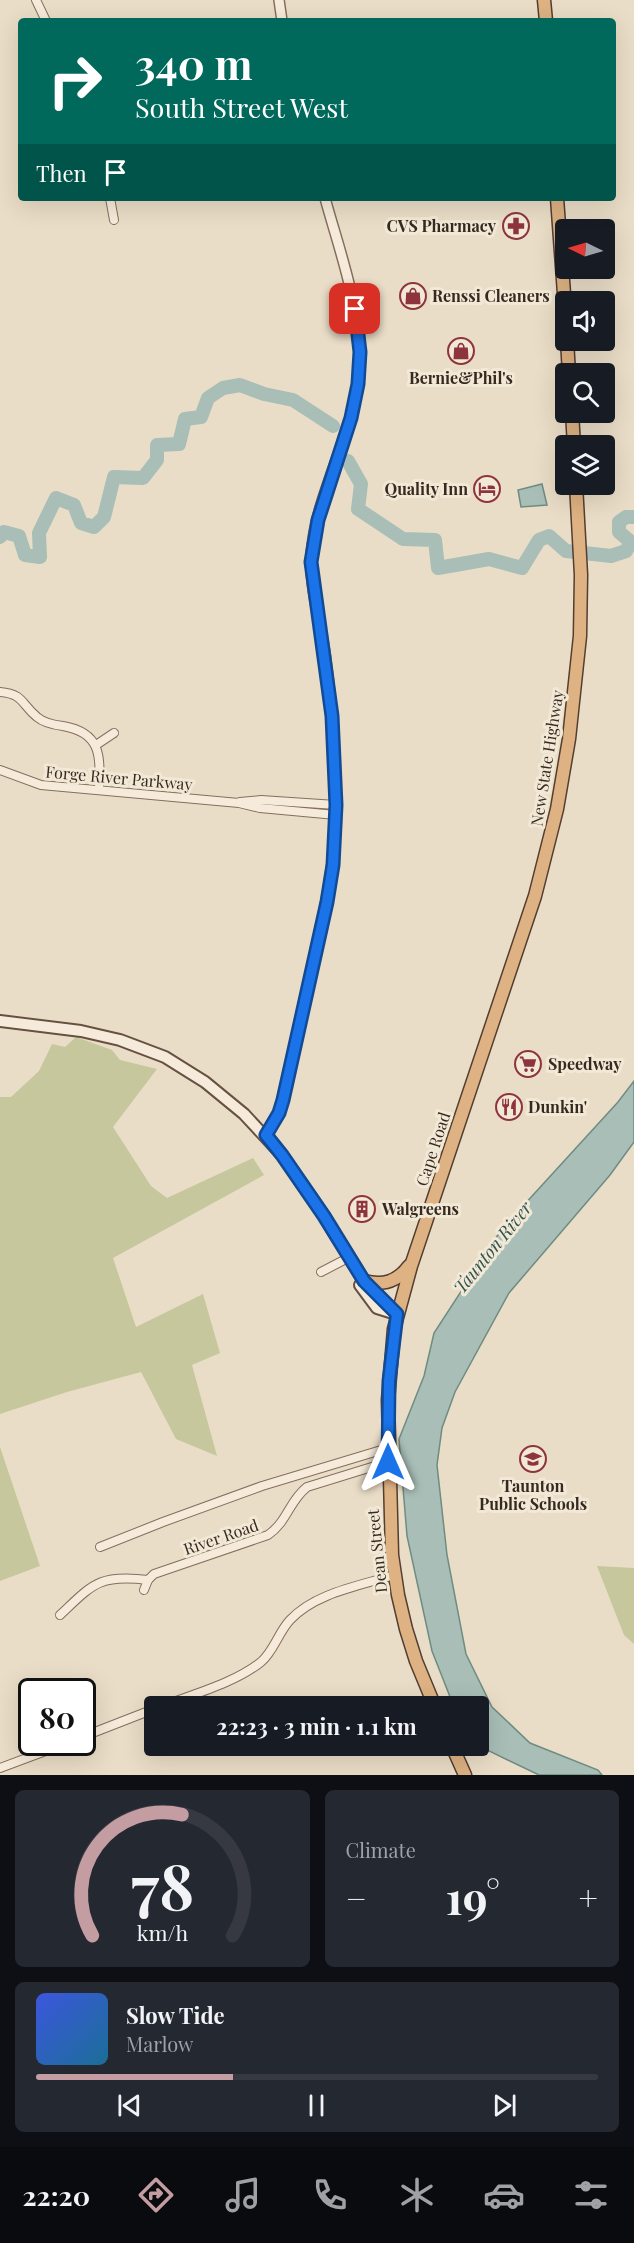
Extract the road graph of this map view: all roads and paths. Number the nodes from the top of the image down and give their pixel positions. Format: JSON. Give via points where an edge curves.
{"nodes":[{"id":1,"x":36,"y":0,"type":"edge"},
{"id":2,"x":279,"y":0,"type":"edge"},
{"id":3,"x":544,"y":0,"type":"edge"},
{"id":4,"x":45,"y":18,"type":"edge"},
{"id":5,"x":282,"y":18,"type":"edge"},
{"id":6,"x":546,"y":18,"type":"edge"},
{"id":7,"x":111,"y":201,"type":"edge"},
{"id":8,"x":327,"y":201,"type":"edge"},
{"id":9,"x":557,"y":201,"type":"edge"},
{"id":10,"x":114,"y":220,"type":"dead end"},
{"id":11,"x":564,"y":291,"type":"edge"},
{"id":12,"x":577,"y":495,"type":"edge"},
{"id":13,"x":0,"y":692,"type":"edge"},
{"id":14,"x":114,"y":733,"type":"dead end"},
{"id":15,"x":96,"y":745,"type":"junction"},
{"id":16,"x":0,"y":770,"type":"edge"},
{"id":17,"x":99,"y":790,"type":"junction"},
{"id":18,"x":336,"y":810,"type":"junction"},
{"id":19,"x":0,"y":1021,"type":"edge"},
{"id":20,"x":490,"y":1028,"type":"joint"},
{"id":21,"x":266,"y":1135,"type":"junction"},
{"id":22,"x":332,"y":1229,"type":"junction"},
{"id":23,"x":414,"y":1257,"type":"junction"},
{"id":24,"x":346,"y":1259,"type":"junction"},
{"id":25,"x":321,"y":1272,"type":"dead end"},
{"id":26,"x":364,"y":1281,"type":"junction"},
{"id":27,"x":397,"y":1314,"type":"junction"},
{"id":28,"x":388,"y":1448,"type":"junction"},
{"id":29,"x":388,"y":1462,"type":"junction"},
{"id":30,"x":100,"y":1547,"type":"dead end"},
{"id":31,"x":394,"y":1575,"type":"junction"},
{"id":32,"x":148,"y":1580,"type":"junction"},
{"id":33,"x":144,"y":1590,"type":"dead end"},
{"id":34,"x":60,"y":1616,"type":"dead end"},
{"id":35,"x":188,"y":1696,"type":"edge"},
{"id":36,"x":431,"y":1696,"type":"edge"},
{"id":37,"x":144,"y":1713,"type":"edge"},
{"id":38,"x":96,"y":1732,"type":"edge"},
{"id":39,"x":32,"y":1756,"type":"edge"},
{"id":40,"x":456,"y":1756,"type":"edge"},
{"id":41,"x":0,"y":1768,"type":"edge"},
{"id":42,"x":465,"y":1775,"type":"edge"}],
"edges":[{"from":1,"to":4,"type":"street"},
{"from":2,"to":5,"type":"street"},
{"from":3,"to":6,"type":"highway"},
{"from":7,"to":10,"type":"street"},
{"from":8,"to":18,"type":"street","via":[[355,309],[360,352],[355,400],[320,512],[311,556],[330,691]]},
{"from":9,"to":11,"type":"highway"},
{"from":12,"to":20,"type":"highway","name":"New State Highway","via":[[581,564],[578,662],[563,778],[538,885]]},
{"from":13,"to":15,"type":"street","via":[[20,696],[37,717],[75,728]]},
{"from":14,"to":15,"type":"street"},
{"from":15,"to":17,"type":"street","via":[[100,756]]},
{"from":16,"to":17,"type":"street","name":"Forge River Parkway","via":[[32,783]]},
{"from":17,"to":18,"type":"street","name":"Forge River Parkway","via":[[238,803],[261,800]]},
{"from":18,"to":21,"type":"street","via":[[333,865],[324,916],[283,1100]]},
{"from":19,"to":21,"type":"main road","via":[[81,1031],[152,1051],[205,1082]]},
{"from":20,"to":23,"type":"highway","name":"Cape Road"},
{"from":21,"to":22,"type":"main road"},
{"from":22,"to":24,"type":"main road"},
{"from":22,"to":26,"type":"main road"},
{"from":23,"to":26,"type":"highway","via":[[394,1280],[376,1284]]},
{"from":23,"to":27,"type":"highway","name":"Cape Road"},
{"from":24,"to":25,"type":"street"},
{"from":24,"to":27,"type":"main road","via":[[371,1302]]},
{"from":26,"to":27,"type":"main road"},
{"from":27,"to":28,"type":"highway","name":"Dean Street","via":[[389,1381]]},
{"from":28,"to":29,"type":"highway","name":"Dean Street"},
{"from":28,"to":30,"type":"street","via":[[262,1486]]},
{"from":29,"to":31,"type":"highway","name":"Dean Street"},
{"from":29,"to":32,"type":"street","name":"River Road","via":[[307,1487],[297,1496],[282,1523],[264,1537],[154,1574]]},
{"from":31,"to":35,"type":"street","via":[[313,1603],[287,1623],[259,1663]]},
{"from":31,"to":36,"type":"highway","name":"Dean Street","via":[[412,1649]]},
{"from":32,"to":33,"type":"street"},
{"from":32,"to":34,"type":"street","name":"River Road","via":[[118,1578],[98,1582]]},
{"from":37,"to":38,"type":"street"},
{"from":39,"to":41,"type":"street"},
{"from":40,"to":42,"type":"highway"}]}
